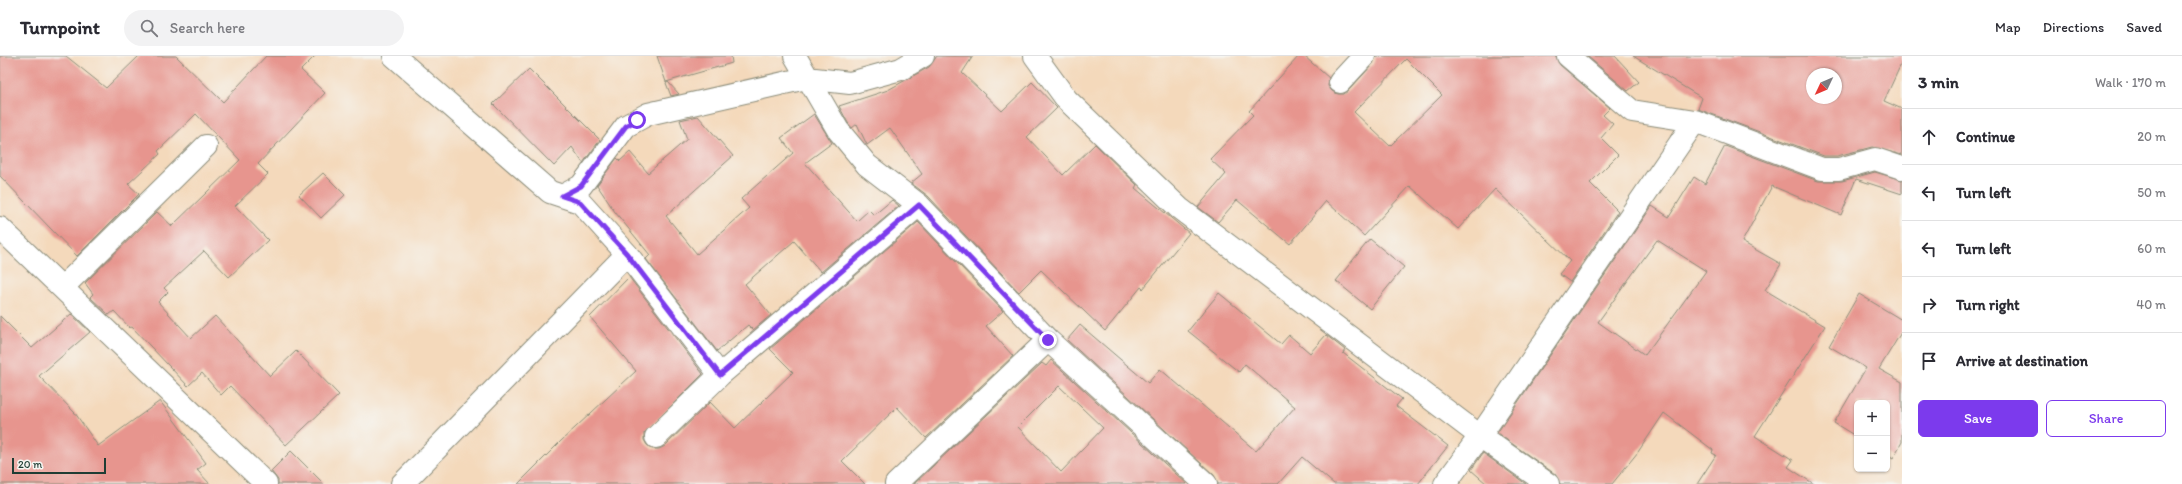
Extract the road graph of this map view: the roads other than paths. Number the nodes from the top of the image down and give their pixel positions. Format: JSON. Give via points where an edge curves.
{"nodes":[{"id":1,"x":394,"y":56,"type":"edge"},
{"id":2,"x":795,"y":56,"type":"edge"},
{"id":3,"x":923,"y":56,"type":"edge"},
{"id":4,"x":1035,"y":56,"type":"edge"},
{"id":5,"x":1364,"y":56,"type":"edge"},
{"id":6,"x":1568,"y":56,"type":"edge"},
{"id":7,"x":806,"y":78,"type":"junction"},
{"id":8,"x":1340,"y":82,"type":"dead end"},
{"id":9,"x":1695,"y":121,"type":"junction"},
{"id":10,"x":206,"y":146,"type":"dead end"},
{"id":11,"x":1902,"y":168,"type":"edge"},
{"id":12,"x":562,"y":196,"type":"junction"},
{"id":13,"x":919,"y":205,"type":"junction"},
{"id":14,"x":0,"y":228,"type":"edge"},
{"id":15,"x":627,"y":254,"type":"junction"},
{"id":16,"x":63,"y":286,"type":"junction"},
{"id":17,"x":1048,"y":340,"type":"junction"},
{"id":18,"x":720,"y":375,"type":"junction"},
{"id":19,"x":656,"y":436,"type":"dead end"},
{"id":20,"x":1480,"y":436,"type":"junction"},
{"id":21,"x":266,"y":484,"type":"edge"},
{"id":22,"x":402,"y":484,"type":"edge"},
{"id":23,"x":896,"y":484,"type":"edge"},
{"id":24,"x":1206,"y":484,"type":"edge"},
{"id":25,"x":1444,"y":484,"type":"edge"},
{"id":26,"x":1548,"y":484,"type":"edge"}],
"edges":[{"from":1,"to":12,"type":"street","via":[[550,192]]},
{"from":2,"to":7,"type":"street"},
{"from":3,"to":7,"type":"street","via":[[901,69],[850,83]]},
{"from":4,"to":20,"type":"street","via":[[1067,100],[1178,208]]},
{"from":5,"to":8,"type":"street"},
{"from":6,"to":9,"type":"street","via":[[1632,112]]},
{"from":7,"to":12,"type":"street","via":[[648,114],[626,126],[581,186]]},
{"from":7,"to":13,"type":"street","via":[[838,130],[867,165]]},
{"from":9,"to":11,"type":"street","via":[[1822,169],[1839,169],[1875,158]]},
{"from":9,"to":20,"type":"street"},
{"from":10,"to":16,"type":"street"},
{"from":12,"to":15,"type":"street","via":[[580,202]]},
{"from":13,"to":17,"type":"street"},
{"from":13,"to":18,"type":"street"},
{"from":14,"to":16,"type":"street"},
{"from":15,"to":18,"type":"street"},
{"from":15,"to":22,"type":"street"},
{"from":16,"to":21,"type":"street"},
{"from":17,"to":23,"type":"street"},
{"from":17,"to":24,"type":"street"},
{"from":18,"to":19,"type":"street"},
{"from":20,"to":25,"type":"street"},
{"from":20,"to":26,"type":"street"}]}
